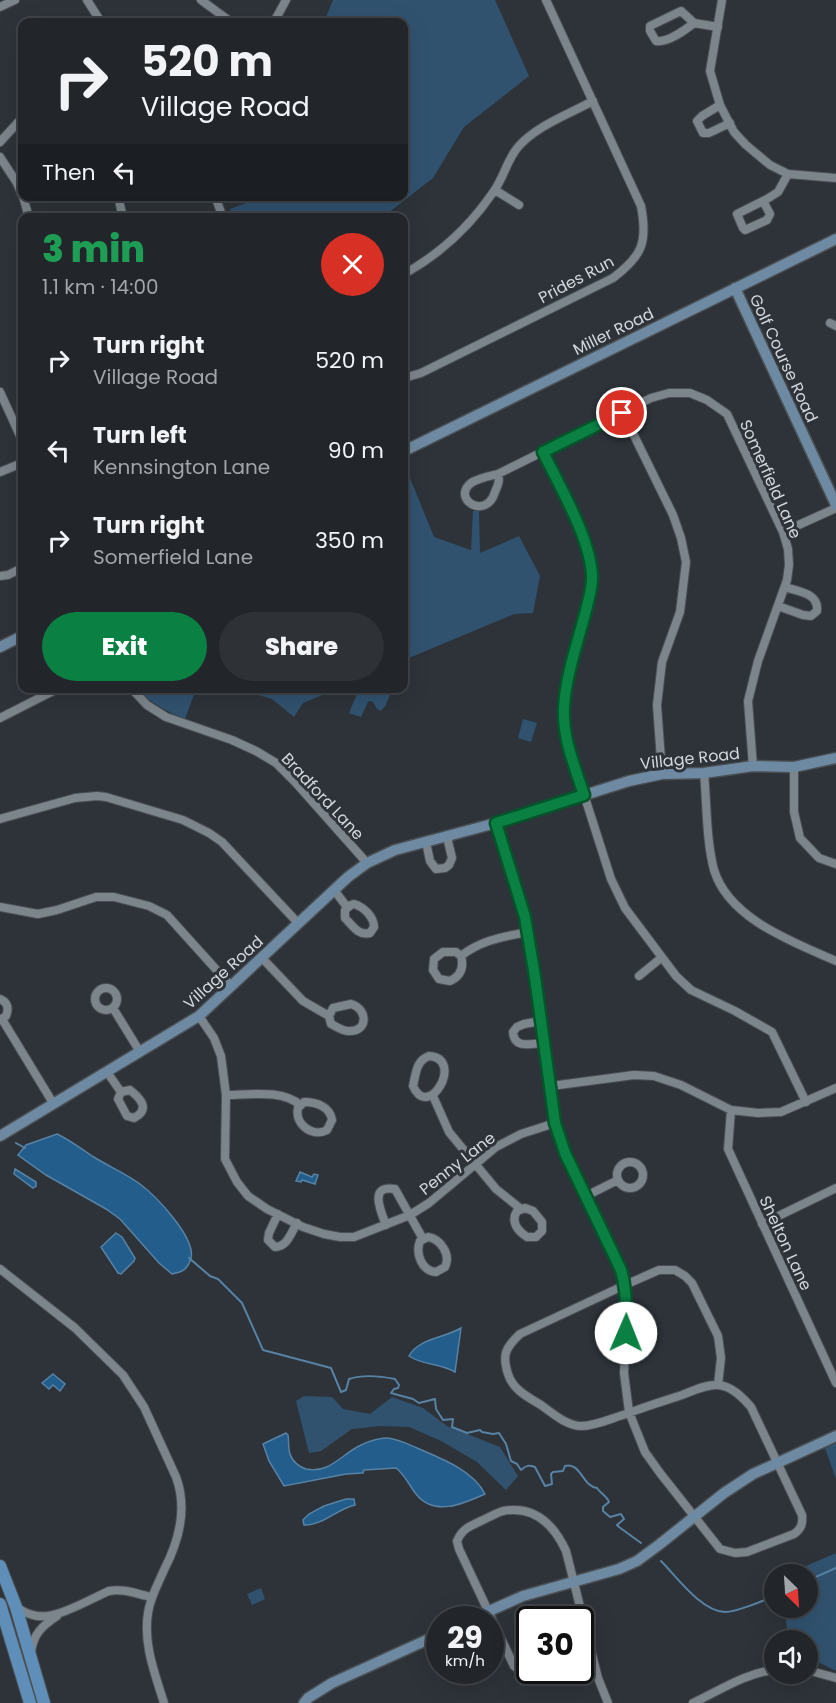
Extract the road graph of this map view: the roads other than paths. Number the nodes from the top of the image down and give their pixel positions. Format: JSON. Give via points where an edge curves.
{"nodes":[{"id":1,"x":15,"y":0,"type":"edge"},
{"id":2,"x":87,"y":0,"type":"edge"},
{"id":3,"x":201,"y":0,"type":"edge"},
{"id":4,"x":286,"y":0,"type":"edge"},
{"id":5,"x":546,"y":0,"type":"edge"},
{"id":6,"x":722,"y":0,"type":"edge"},
{"id":7,"x":0,"y":7,"type":"edge"},
{"id":8,"x":98,"y":18,"type":"edge"},
{"id":9,"x":226,"y":18,"type":"edge"},
{"id":10,"x":276,"y":18,"type":"edge"},
{"id":11,"x":694,"y":23,"type":"junction"},
{"id":12,"x":718,"y":27,"type":"junction"},
{"id":13,"x":592,"y":101,"type":"junction"},
{"id":14,"x":720,"y":105,"type":"junction"},
{"id":15,"x":18,"y":122,"type":"edge"},
{"id":16,"x":730,"y":123,"type":"junction"},
{"id":17,"x":0,"y":142,"type":"edge"},
{"id":18,"x":0,"y":157,"type":"edge"},
{"id":19,"x":788,"y":174,"type":"junction"},
{"id":20,"x":836,"y":178,"type":"edge"},
{"id":21,"x":18,"y":183,"type":"edge"},
{"id":22,"x":495,"y":190,"type":"junction"},
{"id":23,"x":763,"y":201,"type":"dead end"},
{"id":24,"x":519,"y":205,"type":"dead end"},
{"id":25,"x":836,"y":239,"type":"edge"},
{"id":26,"x":408,"y":272,"type":"edge"},
{"id":27,"x":735,"y":288,"type":"junction"},
{"id":28,"x":408,"y":377,"type":"edge"},
{"id":29,"x":0,"y":392,"type":"edge"},
{"id":30,"x":622,"y":413,"type":"junction"},
{"id":31,"x":18,"y":432,"type":"edge"},
{"id":32,"x":408,"y":449,"type":"edge"},
{"id":33,"x":543,"y":452,"type":"junction"},
{"id":34,"x":18,"y":465,"type":"edge"},
{"id":35,"x":0,"y":472,"type":"edge"},
{"id":36,"x":498,"y":474,"type":"junction"},
{"id":37,"x":836,"y":507,"type":"edge"},
{"id":38,"x":783,"y":532,"type":"junction"},
{"id":39,"x":18,"y":570,"type":"edge"},
{"id":40,"x":0,"y":576,"type":"edge"},
{"id":41,"x":785,"y":587,"type":"junction"},
{"id":42,"x":778,"y":606,"type":"junction"},
{"id":43,"x":18,"y":638,"type":"edge"},
{"id":44,"x":0,"y":647,"type":"edge"},
{"id":45,"x":49,"y":693,"type":"edge"},
{"id":46,"x":136,"y":693,"type":"edge"},
{"id":47,"x":0,"y":718,"type":"edge"},
{"id":48,"x":836,"y":758,"type":"edge"},
{"id":49,"x":753,"y":766,"type":"junction"},
{"id":50,"x":794,"y":767,"type":"junction"},
{"id":51,"x":704,"y":773,"type":"junction"},
{"id":52,"x":662,"y":774,"type":"junction"},
{"id":53,"x":584,"y":795,"type":"junction"},
{"id":54,"x":0,"y":819,"type":"edge"},
{"id":55,"x":496,"y":823,"type":"junction"},
{"id":56,"x":447,"y":837,"type":"junction"},
{"id":57,"x":426,"y":842,"type":"junction"},
{"id":58,"x":367,"y":863,"type":"junction"},
{"id":59,"x":836,"y":864,"type":"edge"},
{"id":60,"x":334,"y":890,"type":"junction"},
{"id":61,"x":0,"y":907,"type":"edge"},
{"id":62,"x":347,"y":907,"type":"dead end"},
{"id":63,"x":298,"y":923,"type":"junction"},
{"id":64,"x":527,"y":932,"type":"junction"},
{"id":65,"x":461,"y":956,"type":"junction"},
{"id":66,"x":262,"y":957,"type":"junction"},
{"id":67,"x":661,"y":958,"type":"junction"},
{"id":68,"x":836,"y":961,"type":"edge"},
{"id":69,"x":639,"y":976,"type":"dead end"},
{"id":70,"x":231,"y":986,"type":"junction"},
{"id":71,"x":0,"y":999,"type":"edge"},
{"id":72,"x":113,"y":1008,"type":"dead end"},
{"id":73,"x":199,"y":1016,"type":"junction"},
{"id":74,"x":329,"y":1016,"type":"junction"},
{"id":75,"x":1,"y":1019,"type":"edge"},
{"id":76,"x":541,"y":1022,"type":"junction"},
{"id":77,"x":543,"y":1043,"type":"junction"},
{"id":78,"x":140,"y":1052,"type":"junction"},
{"id":79,"x":107,"y":1072,"type":"junction"},
{"id":80,"x":551,"y":1086,"type":"junction"},
{"id":81,"x":836,"y":1088,"type":"edge"},
{"id":82,"x":121,"y":1092,"type":"dead end"},
{"id":83,"x":226,"y":1095,"type":"junction"},
{"id":84,"x":433,"y":1095,"type":"junction"},
{"id":85,"x":806,"y":1102,"type":"junction"},
{"id":86,"x":53,"y":1103,"type":"junction"},
{"id":87,"x":300,"y":1105,"type":"junction"},
{"id":88,"x":731,"y":1110,"type":"junction"},
{"id":89,"x":555,"y":1123,"type":"junction"},
{"id":90,"x":0,"y":1136,"type":"edge"},
{"id":91,"x":476,"y":1163,"type":"junction"},
{"id":92,"x":618,"y":1180,"type":"dead end"},
{"id":93,"x":836,"y":1188,"type":"edge"},
{"id":94,"x":586,"y":1196,"type":"junction"},
{"id":95,"x":521,"y":1209,"type":"dead end"},
{"id":96,"x":278,"y":1214,"type":"junction"},
{"id":97,"x":410,"y":1215,"type":"junction"},
{"id":98,"x":297,"y":1223,"type":"junction"},
{"id":99,"x":762,"y":1224,"type":"junction"},
{"id":100,"x":386,"y":1225,"type":"junction"},
{"id":101,"x":423,"y":1239,"type":"junction"},
{"id":102,"x":0,"y":1269,"type":"edge"},
{"id":103,"x":625,"y":1285,"type":"junction"},
{"id":104,"x":836,"y":1383,"type":"edge"},
{"id":105,"x":718,"y":1385,"type":"junction"},
{"id":106,"x":629,"y":1412,"type":"junction"},
{"id":107,"x":836,"y":1436,"type":"edge"},
{"id":108,"x":778,"y":1463,"type":"junction"},
{"id":109,"x":694,"y":1518,"type":"junction"},
{"id":110,"x":0,"y":1566,"type":"edge"},
{"id":111,"x":574,"y":1582,"type":"junction"},
{"id":112,"x":151,"y":1598,"type":"junction"},
{"id":113,"x":0,"y":1604,"type":"edge"},
{"id":114,"x":486,"y":1606,"type":"edge"},
{"id":115,"x":500,"y":1606,"type":"edge"},
{"id":116,"x":580,"y":1606,"type":"edge"},
{"id":117,"x":16,"y":1607,"type":"junction"},
{"id":118,"x":66,"y":1610,"type":"junction"},
{"id":119,"x":426,"y":1640,"type":"edge"},
{"id":120,"x":504,"y":1645,"type":"edge"},
{"id":121,"x":30,"y":1657,"type":"junction"},
{"id":122,"x":594,"y":1663,"type":"edge"},
{"id":123,"x":516,"y":1666,"type":"edge"},
{"id":124,"x":764,"y":1671,"type":"edge"},
{"id":125,"x":818,"y":1673,"type":"edge"},
{"id":126,"x":836,"y":1678,"type":"edge"},
{"id":127,"x":30,"y":1703,"type":"edge"},
{"id":128,"x":44,"y":1703,"type":"edge"},
{"id":129,"x":164,"y":1703,"type":"edge"},
{"id":130,"x":304,"y":1703,"type":"edge"},
{"id":131,"x":608,"y":1703,"type":"edge"},
{"id":132,"x":693,"y":1703,"type":"edge"}],
"edges":[{"from":1,"to":7,"type":"street"},
{"from":2,"to":8,"type":"street"},
{"from":3,"to":9,"type":"street"},
{"from":4,"to":10,"type":"street"},
{"from":5,"to":13,"type":"street","name":"Prides Run"},
{"from":6,"to":12,"type":"street"},
{"from":11,"to":11,"type":"street","via":[[661,42],[650,31],[650,26],[681,11]]},
{"from":11,"to":12,"type":"street"},
{"from":12,"to":14,"type":"street","via":[[710,71]]},
{"from":13,"to":22,"type":"street","via":[[532,134],[518,147]]},
{"from":13,"to":28,"type":"street","name":"Prides Run","via":[[641,206],[645,225],[642,246],[613,278]]},
{"from":14,"to":16,"type":"street"},
{"from":14,"to":16,"type":"street","via":[[697,121],[700,128],[709,133]]},
{"from":15,"to":17,"type":"street"},
{"from":16,"to":19,"type":"street","via":[[746,145]]},
{"from":18,"to":21,"type":"street"},
{"from":19,"to":20,"type":"street"},
{"from":19,"to":23,"type":"street","via":[[778,192]]},
{"from":22,"to":24,"type":"street"},
{"from":22,"to":26,"type":"street","via":[[460,233]]},
{"from":25,"to":27,"type":"street","name":"Miller Road"},
{"from":27,"to":32,"type":"street","name":"Miller Road"},
{"from":27,"to":37,"type":"street","name":"Golf Course Road"},
{"from":29,"to":31,"type":"street"},
{"from":30,"to":33,"type":"street","name":"Somerfield Lane"},
{"from":30,"to":38,"type":"street","name":"Somerfield Lane","via":[[651,398],[690,393],[727,414]]},
{"from":30,"to":52,"type":"street","via":[[673,515],[686,562],[680,612],[662,662],[657,705]]},
{"from":33,"to":36,"type":"street","name":"Somerfield Lane"},
{"from":33,"to":53,"type":"street","via":[[585,541],[591,565],[590,595],[564,709],[566,738]]},
{"from":34,"to":35,"type":"street"},
{"from":36,"to":36,"type":"street","name":"Somerfield Lane","via":[[473,481],[466,488],[465,495],[472,506],[487,504],[494,497]]},
{"from":37,"to":38,"type":"street"},
{"from":38,"to":41,"type":"street","name":"Somerfield Lane","via":[[789,565]]},
{"from":39,"to":40,"type":"street"},
{"from":41,"to":42,"type":"street","name":"Somerfield Lane"},
{"from":41,"to":42,"type":"street","via":[[812,596],[817,611],[811,616],[803,615]]},
{"from":42,"to":49,"type":"street","name":"Somerfield Lane","via":[[748,701]]},
{"from":43,"to":44,"type":"street"},
{"from":45,"to":47,"type":"street"},
{"from":46,"to":58,"type":"street","name":"Bradford Lane","via":[[166,717],[232,740],[276,763]]},
{"from":48,"to":50,"type":"street","name":"Village Road"},
{"from":49,"to":50,"type":"street","name":"Village Road"},
{"from":49,"to":51,"type":"street","name":"Village Road"},
{"from":50,"to":59,"type":"street","via":[[794,812],[800,838],[819,858]]},
{"from":51,"to":52,"type":"street","name":"Village Road"},
{"from":51,"to":68,"type":"street","via":[[711,854],[724,892],[751,919]]},
{"from":52,"to":53,"type":"street","name":"Village Road"},
{"from":53,"to":55,"type":"street","name":"Village Road"},
{"from":53,"to":67,"type":"street","via":[[611,879],[625,908]]},
{"from":54,"to":63,"type":"street","via":[[85,796],[106,797],[183,820],[222,842]]},
{"from":55,"to":56,"type":"street","name":"Village Road"},
{"from":55,"to":64,"type":"street"},
{"from":56,"to":57,"type":"street","name":"Village Road"},
{"from":56,"to":57,"type":"street","via":[[452,858],[450,865],[440,870],[430,861]]},
{"from":57,"to":58,"type":"street","name":"Village Road"},
{"from":58,"to":60,"type":"street","name":"Village Road"},
{"from":60,"to":62,"type":"street"},
{"from":60,"to":63,"type":"street","name":"Village Road"},
{"from":61,"to":70,"type":"street","via":[[38,914],[96,897],[114,897],[149,906],[167,915]]},
{"from":63,"to":66,"type":"street","name":"Village Road"},
{"from":64,"to":65,"type":"street","via":[[490,939]]},
{"from":64,"to":76,"type":"street"},
{"from":65,"to":65,"type":"street","via":[[456,952],[438,955],[432,964],[435,975],[445,981],[456,978],[462,969]]},
{"from":66,"to":70,"type":"street","name":"Village Road"},
{"from":66,"to":74,"type":"street","via":[[303,1001]]},
{"from":67,"to":69,"type":"street"},
{"from":67,"to":85,"type":"street","via":[[691,990],[772,1032]]},
{"from":70,"to":73,"type":"street","name":"Village Road"},
{"from":71,"to":75,"type":"street","via":[[8,1008]]},
{"from":72,"to":78,"type":"street"},
{"from":73,"to":78,"type":"street","name":"Village Road"},
{"from":73,"to":83,"type":"street","name":"Penny Lane","via":[[218,1046]]},
{"from":74,"to":74,"type":"street","via":[[331,1024],[348,1032],[358,1029],[364,1019],[361,1009],[351,1004],[333,1008]]},
{"from":75,"to":86,"type":"street"},
{"from":76,"to":77,"type":"street"},
{"from":76,"to":77,"type":"street","via":[[517,1027],[513,1037],[522,1045]]},
{"from":77,"to":80,"type":"street"},
{"from":78,"to":79,"type":"street","name":"Village Road"},
{"from":79,"to":82,"type":"street"},
{"from":79,"to":86,"type":"street","name":"Village Road"},
{"from":80,"to":88,"type":"street","via":[[654,1076]]},
{"from":80,"to":89,"type":"street"},
{"from":81,"to":85,"type":"street"},
{"from":83,"to":87,"type":"street","via":[[278,1095]]},
{"from":83,"to":96,"type":"street","name":"Penny Lane","via":[[225,1159],[248,1196]]},
{"from":84,"to":84,"type":"street","via":[[445,1070],[438,1059],[429,1056],[417,1065],[413,1086],[419,1095]]},
{"from":84,"to":91,"type":"street","via":[[449,1132]]},
{"from":85,"to":88,"type":"street","via":[[781,1112]]},
{"from":86,"to":90,"type":"street","name":"Village Road"},
{"from":87,"to":87,"type":"street","via":[[296,1113],[299,1121],[312,1132],[327,1130],[332,1120],[328,1110],[309,1102]]},
{"from":88,"to":99,"type":"street","name":"Shelton Lane","via":[[728,1149]]},
{"from":89,"to":91,"type":"street","name":"Penny Lane","via":[[521,1134]]},
{"from":89,"to":94,"type":"street"},
{"from":91,"to":95,"type":"street","via":[[496,1190]]},
{"from":91,"to":97,"type":"street","name":"Penny Lane"},
{"from":92,"to":94,"type":"street"},
{"from":93,"to":99,"type":"street"},
{"from":94,"to":103,"type":"street"},
{"from":96,"to":98,"type":"street","name":"Penny Lane"},
{"from":96,"to":98,"type":"street","via":[[268,1240],[274,1247],[286,1243]]},
{"from":97,"to":100,"type":"street","name":"Penny Lane"},
{"from":97,"to":100,"type":"street","name":"Penny Lane","via":[[395,1190],[383,1190],[378,1199]]},
{"from":97,"to":101,"type":"street"},
{"from":98,"to":100,"type":"street","name":"Penny Lane","via":[[340,1237],[354,1237]]},
{"from":99,"to":104,"type":"street","name":"Shelton Lane"},
{"from":101,"to":101,"type":"street","via":[[418,1245],[423,1266],[431,1272],[441,1271],[447,1263],[446,1253],[436,1239]]},
{"from":102,"to":112,"type":"street","via":[[75,1328],[123,1375],[144,1407],[171,1463],[180,1486],[180,1527]]},
{"from":103,"to":105,"type":"street","via":[[659,1269],[675,1270],[692,1283],[718,1336]]},
{"from":103,"to":106,"type":"street","via":[[624,1373]]},
{"from":103,"to":106,"type":"street","via":[[520,1334],[506,1351],[505,1363],[518,1390],[563,1420],[579,1426]]},
{"from":105,"to":106,"type":"street"},
{"from":105,"to":108,"type":"street","via":[[741,1396],[752,1407]]},
{"from":106,"to":109,"type":"street","via":[[645,1452]]},
{"from":107,"to":108,"type":"street"},
{"from":108,"to":109,"type":"street","via":[[753,1474]]},
{"from":108,"to":109,"type":"street","via":[[802,1515],[803,1523],[794,1534],[735,1553],[720,1549]]},
{"from":109,"to":111,"type":"street","via":[[637,1561]]},
{"from":110,"to":117,"type":"main road"},
{"from":111,"to":114,"type":"street","via":[[566,1551],[549,1523],[526,1511],[501,1512],[464,1529],[457,1541]]},
{"from":111,"to":115,"type":"street"},
{"from":111,"to":116,"type":"street"},
{"from":112,"to":118,"type":"street","via":[[115,1590]]},
{"from":112,"to":129,"type":"street","via":[[146,1634]]},
{"from":113,"to":127,"type":"main road"},
{"from":117,"to":118,"type":"street","via":[[46,1617]]},
{"from":117,"to":121,"type":"main road"},
{"from":118,"to":121,"type":"street","via":[[40,1628]]},
{"from":119,"to":130,"type":"street","via":[[332,1683]]},
{"from":120,"to":123,"type":"street"},
{"from":121,"to":128,"type":"main road"},
{"from":122,"to":131,"type":"street"},
{"from":124,"to":132,"type":"street"},
{"from":125,"to":126,"type":"street"}]}
